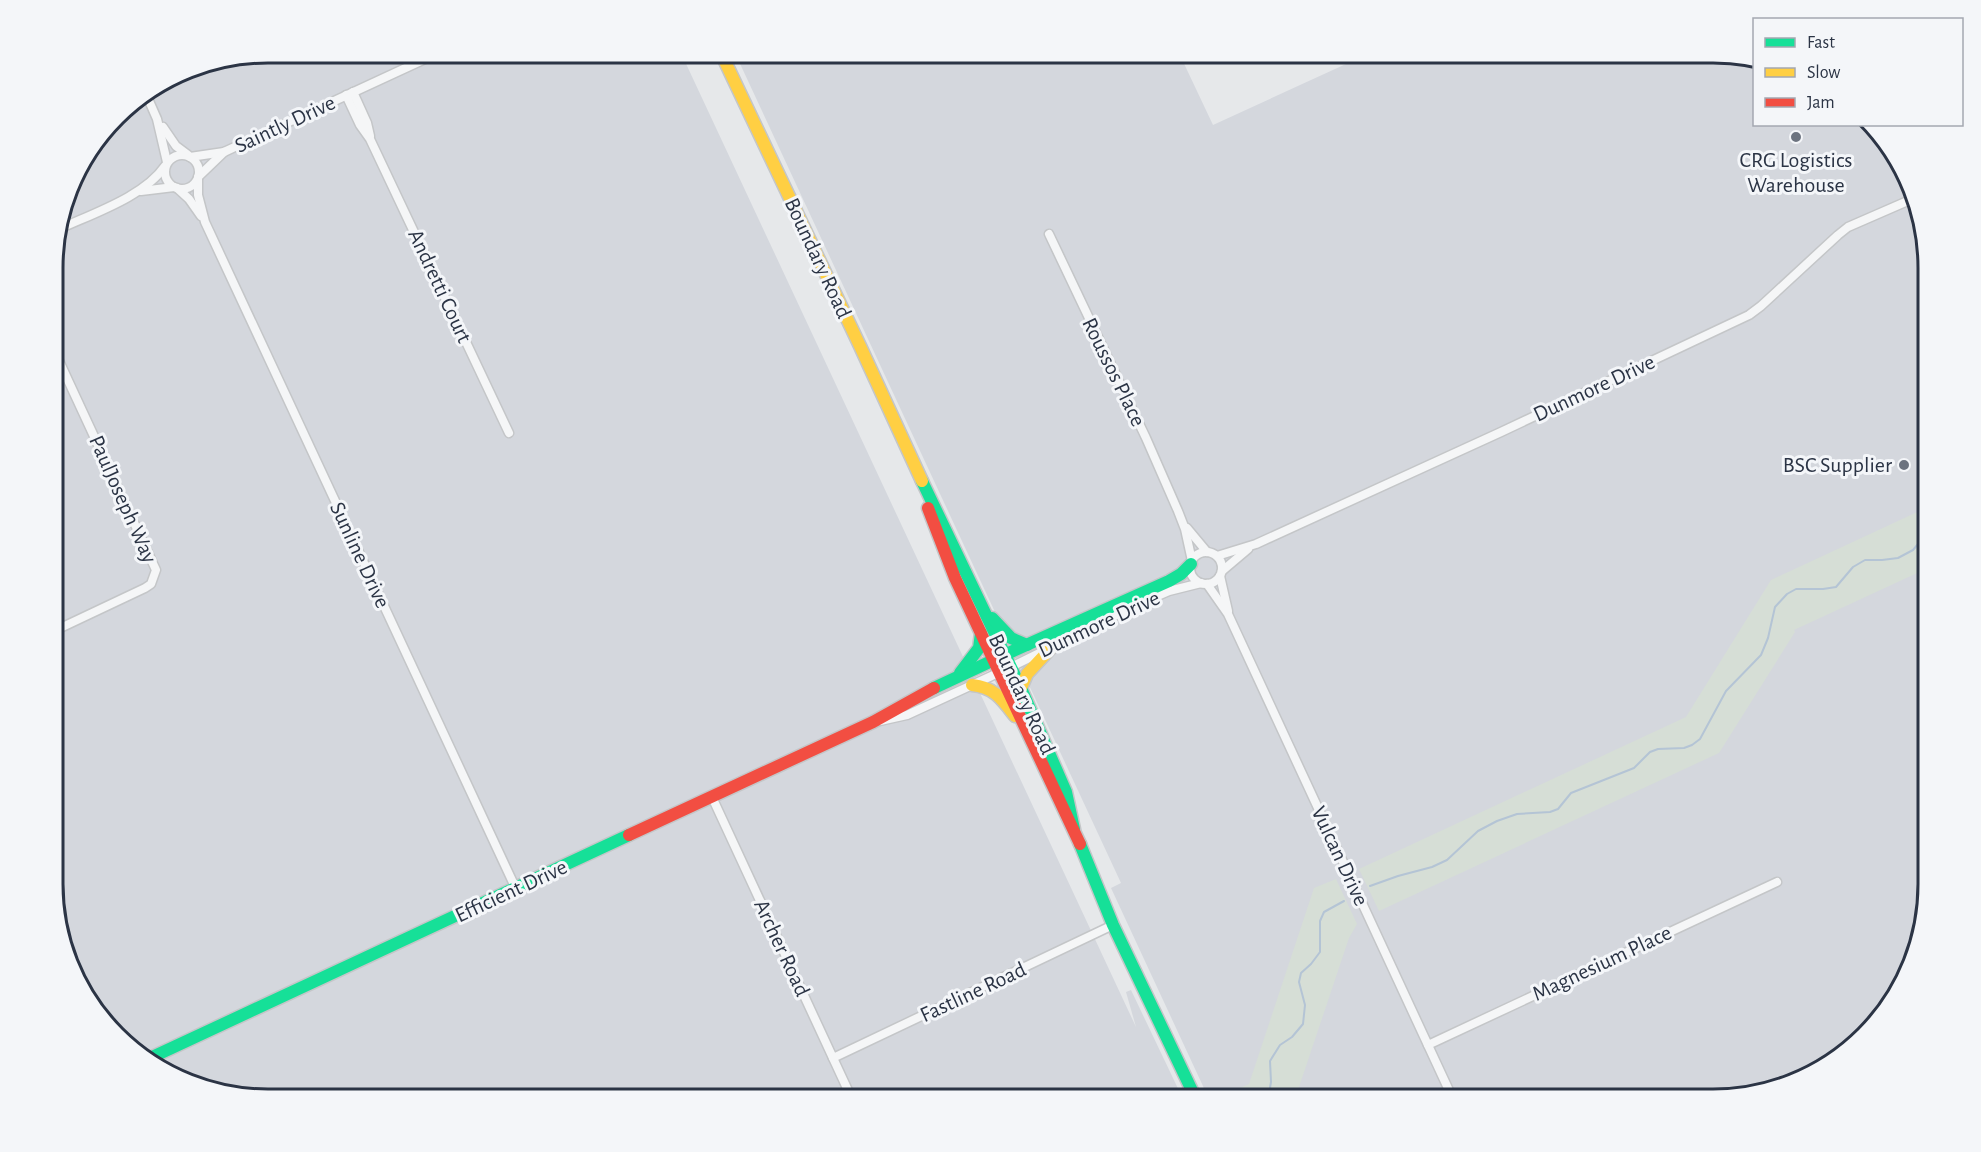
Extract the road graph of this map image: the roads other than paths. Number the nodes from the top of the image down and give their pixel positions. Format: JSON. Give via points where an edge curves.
{"nodes":[{"id":1,"x":415,"y":63,"type":"edge"},
{"id":2,"x":726,"y":63,"type":"edge"},
{"id":3,"x":350,"y":94,"type":"junction"},
{"id":4,"x":149,"y":101,"type":"edge"},
{"id":5,"x":157,"y":119,"type":"junction"},
{"id":6,"x":370,"y":139,"type":"joint"},
{"id":7,"x":224,"y":152,"type":"junction"},
{"id":8,"x":189,"y":156,"type":"junction"},
{"id":9,"x":166,"y":164,"type":"junction"},
{"id":10,"x":198,"y":177,"type":"junction"},
{"id":11,"x":176,"y":188,"type":"junction"},
{"id":12,"x":141,"y":191,"type":"junction"},
{"id":13,"x":1907,"y":201,"type":"edge"},
{"id":14,"x":205,"y":222,"type":"junction"},
{"id":15,"x":68,"y":225,"type":"edge"},
{"id":16,"x":1048,"y":234,"type":"dead end"},
{"id":17,"x":63,"y":369,"type":"edge"},
{"id":18,"x":509,"y":433,"type":"dead end"},
{"id":19,"x":913,"y":465,"type":"junction"},
{"id":20,"x":1178,"y":512,"type":"junction"},
{"id":21,"x":1256,"y":544,"type":"junction"},
{"id":22,"x":1207,"y":552,"type":"junction"},
{"id":23,"x":1217,"y":556,"type":"junction"},
{"id":24,"x":1191,"y":563,"type":"junction"},
{"id":25,"x":1221,"y":573,"type":"junction"},
{"id":26,"x":1204,"y":583,"type":"junction"},
{"id":27,"x":978,"y":600,"type":"junction"},
{"id":28,"x":1228,"y":614,"type":"junction"},
{"id":29,"x":63,"y":627,"type":"edge"},
{"id":30,"x":981,"y":633,"type":"junction"},
{"id":31,"x":1027,"y":645,"type":"junction"},
{"id":32,"x":1053,"y":646,"type":"junction"},
{"id":33,"x":1002,"y":664,"type":"junction"},
{"id":34,"x":955,"y":679,"type":"junction"},
{"id":35,"x":972,"y":685,"type":"junction"},
{"id":36,"x":1021,"y":688,"type":"junction"},
{"id":37,"x":873,"y":722,"type":"junction"},
{"id":38,"x":1030,"y":737,"type":"junction"},
{"id":39,"x":712,"y":797,"type":"junction"},
{"id":40,"x":1074,"y":829,"type":"junction"},
{"id":41,"x":1777,"y":882,"type":"dead end"},
{"id":42,"x":516,"y":889,"type":"junction"},
{"id":43,"x":1113,"y":925,"type":"junction"},
{"id":44,"x":1428,"y":1045,"type":"junction"},
{"id":45,"x":156,"y":1055,"type":"edge"},
{"id":46,"x":833,"y":1058,"type":"junction"},
{"id":47,"x":847,"y":1089,"type":"edge"},
{"id":48,"x":1191,"y":1089,"type":"edge"},
{"id":49,"x":1448,"y":1089,"type":"edge"}],
"edges":[{"from":1,"to":3,"type":"street","name":"Saintly Drive"},
{"from":2,"to":19,"type":"main road","name":"Boundary Road"},
{"from":3,"to":6,"type":"street","name":"Saintly Drive","via":[[367,123]]},
{"from":3,"to":7,"type":"street","name":"Saintly Drive"},
{"from":4,"to":5,"type":"street"},
{"from":5,"to":8,"type":"street","via":[[176,146]]},
{"from":5,"to":9,"type":"street"},
{"from":6,"to":18,"type":"street","name":"Andretti Court"},
{"from":7,"to":8,"type":"street","name":"Saintly Drive"},
{"from":7,"to":10,"type":"street","name":"Saintly Drive"},
{"from":8,"to":9,"type":"street","via":[[176,155]]},
{"from":8,"to":10,"type":"street","via":[[197,165]]},
{"from":9,"to":11,"type":"street","via":[[166,180]]},
{"from":9,"to":12,"type":"street"},
{"from":10,"to":11,"type":"street","via":[[191,186]]},
{"from":10,"to":14,"type":"street","name":"Sunline Drive"},
{"from":11,"to":12,"type":"street"},
{"from":11,"to":14,"type":"street","name":"Sunline Drive"},
{"from":12,"to":15,"type":"street"},
{"from":13,"to":21,"type":"street","name":"Dunmore Drive","via":[[1838,235],[1749,315]]},
{"from":14,"to":42,"type":"street","name":"Sunline Drive"},
{"from":16,"to":20,"type":"street","name":"Roussos Place"},
{"from":17,"to":29,"type":"street","name":"PaulJoseph Way","via":[[156,570],[151,584],[145,588]]},
{"from":19,"to":27,"type":"main road","name":"Boundary Road"},
{"from":19,"to":30,"type":"main road","name":"Boundary Road","via":[[955,578]]},
{"from":20,"to":22,"type":"street","name":"Roussos Place"},
{"from":20,"to":24,"type":"street","name":"Roussos Place"},
{"from":21,"to":23,"type":"street","name":"Dunmore Drive"},
{"from":21,"to":25,"type":"street","name":"Dunmore Drive"},
{"from":22,"to":23,"type":"street"},
{"from":22,"to":24,"type":"street","via":[[1198,554]]},
{"from":23,"to":25,"type":"street"},
{"from":24,"to":26,"type":"street","via":[[1191,574]]},
{"from":24,"to":31,"type":"main road","name":"Dunmore Drive","via":[[1174,580]]},
{"from":25,"to":26,"type":"street","via":[[1217,580]]},
{"from":25,"to":28,"type":"street","name":"Vulcan Drive"},
{"from":26,"to":28,"type":"street","name":"Vulcan Drive"},
{"from":26,"to":32,"type":"street","name":"Dunmore Drive","via":[[1169,591]]},
{"from":27,"to":31,"type":"main road","via":[[999,628],[1019,644]]},
{"from":27,"to":33,"type":"main road","name":"Boundary Road"},
{"from":28,"to":44,"type":"street","name":"Vulcan Drive"},
{"from":30,"to":33,"type":"main road","name":"Boundary Road"},
{"from":30,"to":34,"type":"main road","via":[[979,648]]},
{"from":31,"to":33,"type":"main road","name":"Dunmore Drive"},
{"from":32,"to":33,"type":"street","name":"Dunmore Drive"},
{"from":32,"to":36,"type":"main road","via":[[1027,674]]},
{"from":33,"to":34,"type":"main road","name":"Efficient Drive"},
{"from":33,"to":35,"type":"street","name":"Efficient Drive"},
{"from":33,"to":36,"type":"main road","name":"Boundary Road"},
{"from":33,"to":38,"type":"main road","name":"Boundary Road"},
{"from":34,"to":37,"type":"main road","name":"Efficient Drive"},
{"from":35,"to":37,"type":"street","name":"Efficient Drive","via":[[907,715]]},
{"from":35,"to":38,"type":"main road","via":[[988,686],[995,691]]},
{"from":36,"to":40,"type":"main road","name":"Boundary Road","via":[[1066,792]]},
{"from":37,"to":39,"type":"main road","name":"Efficient Drive"},
{"from":38,"to":40,"type":"main road","name":"Boundary Road"},
{"from":39,"to":42,"type":"main road","name":"Efficient Drive"},
{"from":39,"to":46,"type":"street","name":"Archer Road"},
{"from":40,"to":43,"type":"main road","name":"Boundary Road"},
{"from":41,"to":44,"type":"street","name":"Magnesium Place"},
{"from":42,"to":45,"type":"main road","name":"Efficient Drive"},
{"from":43,"to":46,"type":"street","name":"Fastline Road"},
{"from":43,"to":48,"type":"main road","name":"Boundary Road"},
{"from":44,"to":49,"type":"street","name":"Vulcan Drive"},
{"from":46,"to":47,"type":"street","name":"Archer Road"}]}
